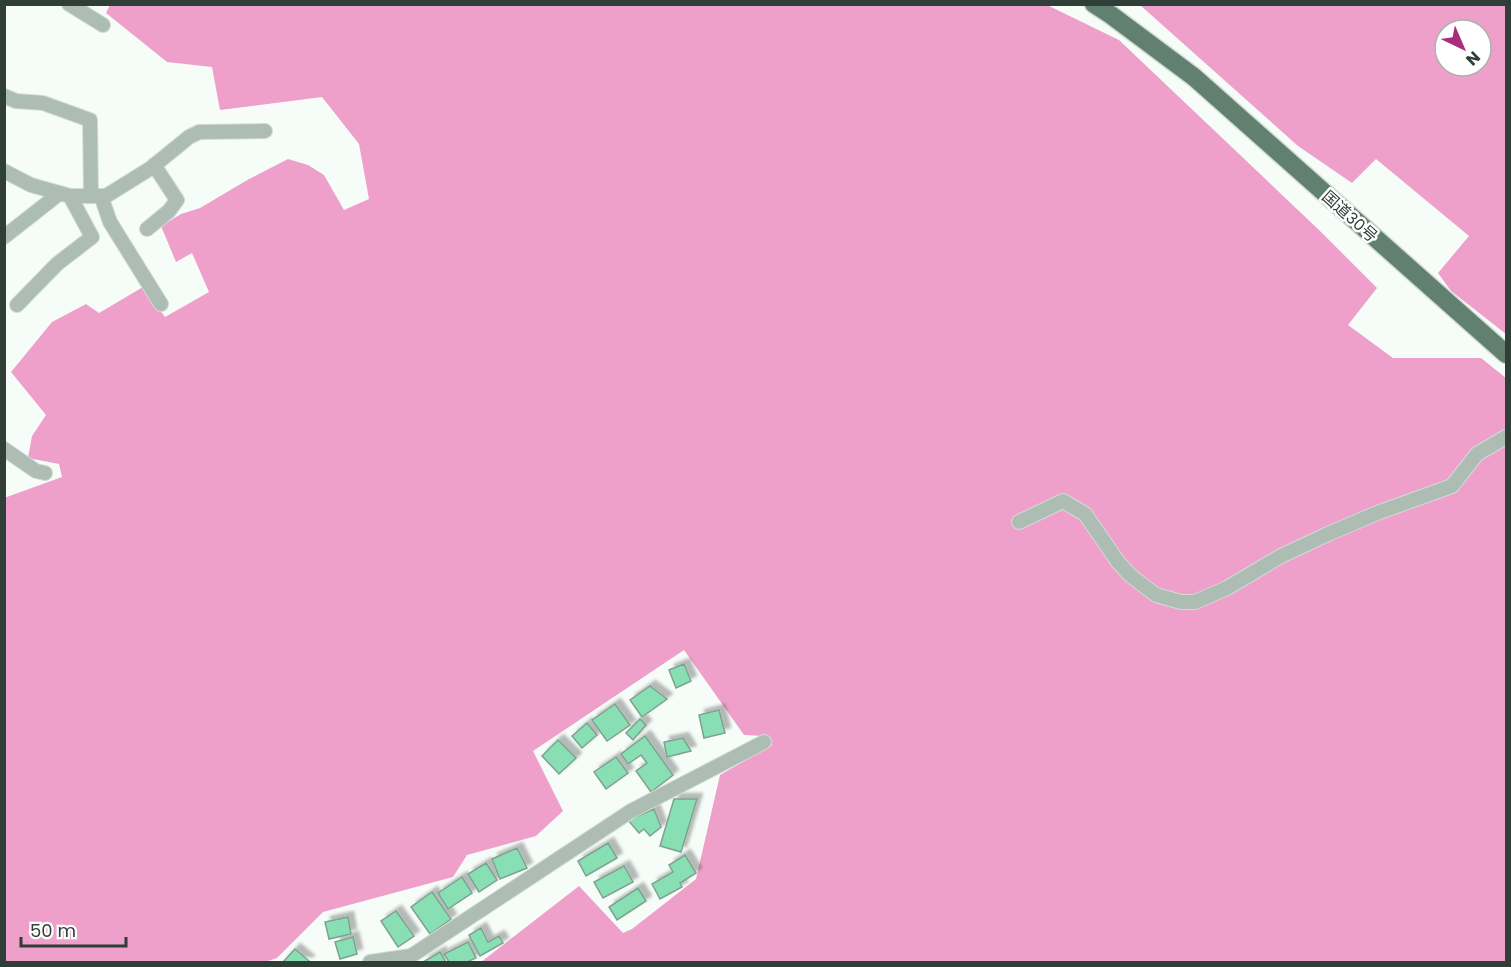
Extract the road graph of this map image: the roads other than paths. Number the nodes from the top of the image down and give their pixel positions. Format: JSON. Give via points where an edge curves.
{"nodes":[{"id":1,"x":69,"y":4,"type":"edge"},
{"id":2,"x":1094,"y":4,"type":"edge"},
{"id":3,"x":1117,"y":4,"type":"edge"},
{"id":4,"x":103,"y":25,"type":"dead end"},
{"id":5,"x":1194,"y":77,"type":"junction"},
{"id":6,"x":4,"y":96,"type":"edge"},
{"id":7,"x":265,"y":131,"type":"dead end"},
{"id":8,"x":154,"y":165,"type":"junction"},
{"id":9,"x":4,"y":171,"type":"edge"},
{"id":10,"x":65,"y":195,"type":"junction"},
{"id":11,"x":96,"y":196,"type":"junction"},
{"id":12,"x":147,"y":229,"type":"dead end"},
{"id":13,"x":4,"y":237,"type":"edge"},
{"id":14,"x":161,"y":304,"type":"dead end"},
{"id":15,"x":17,"y":305,"type":"dead end"},
{"id":16,"x":1506,"y":354,"type":"edge"},
{"id":17,"x":1506,"y":437,"type":"edge"},
{"id":18,"x":4,"y":449,"type":"edge"},
{"id":19,"x":45,"y":473,"type":"dead end"},
{"id":20,"x":1019,"y":522,"type":"dead end"},
{"id":21,"x":764,"y":742,"type":"dead end"},
{"id":22,"x":370,"y":963,"type":"edge"}],
"edges":[{"from":1,"to":4,"type":"street"},
{"from":2,"to":5,"type":"highway","name":"国道30号"},
{"from":3,"to":5,"type":"highway","name":"国道30号","via":[[1151,32]]},
{"from":5,"to":16,"type":"highway","name":"国道30号"},
{"from":6,"to":11,"type":"street","via":[[43,103],[90,120]]},
{"from":7,"to":8,"type":"street","via":[[199,132]]},
{"from":8,"to":11,"type":"street","via":[[106,196]]},
{"from":8,"to":12,"type":"street","via":[[177,200]]},
{"from":9,"to":10,"type":"street","via":[[31,185]]},
{"from":10,"to":11,"type":"street"},
{"from":10,"to":13,"type":"street"},
{"from":10,"to":15,"type":"street","via":[[92,237],[57,264]]},
{"from":11,"to":14,"type":"street"},
{"from":17,"to":20,"type":"street","via":[[1477,454],[1452,486],[1328,534],[1195,602],[1156,595],[1131,576],[1085,514],[1063,501]]},
{"from":18,"to":19,"type":"street"},
{"from":21,"to":22,"type":"street","via":[[631,811],[411,956]]}]}
